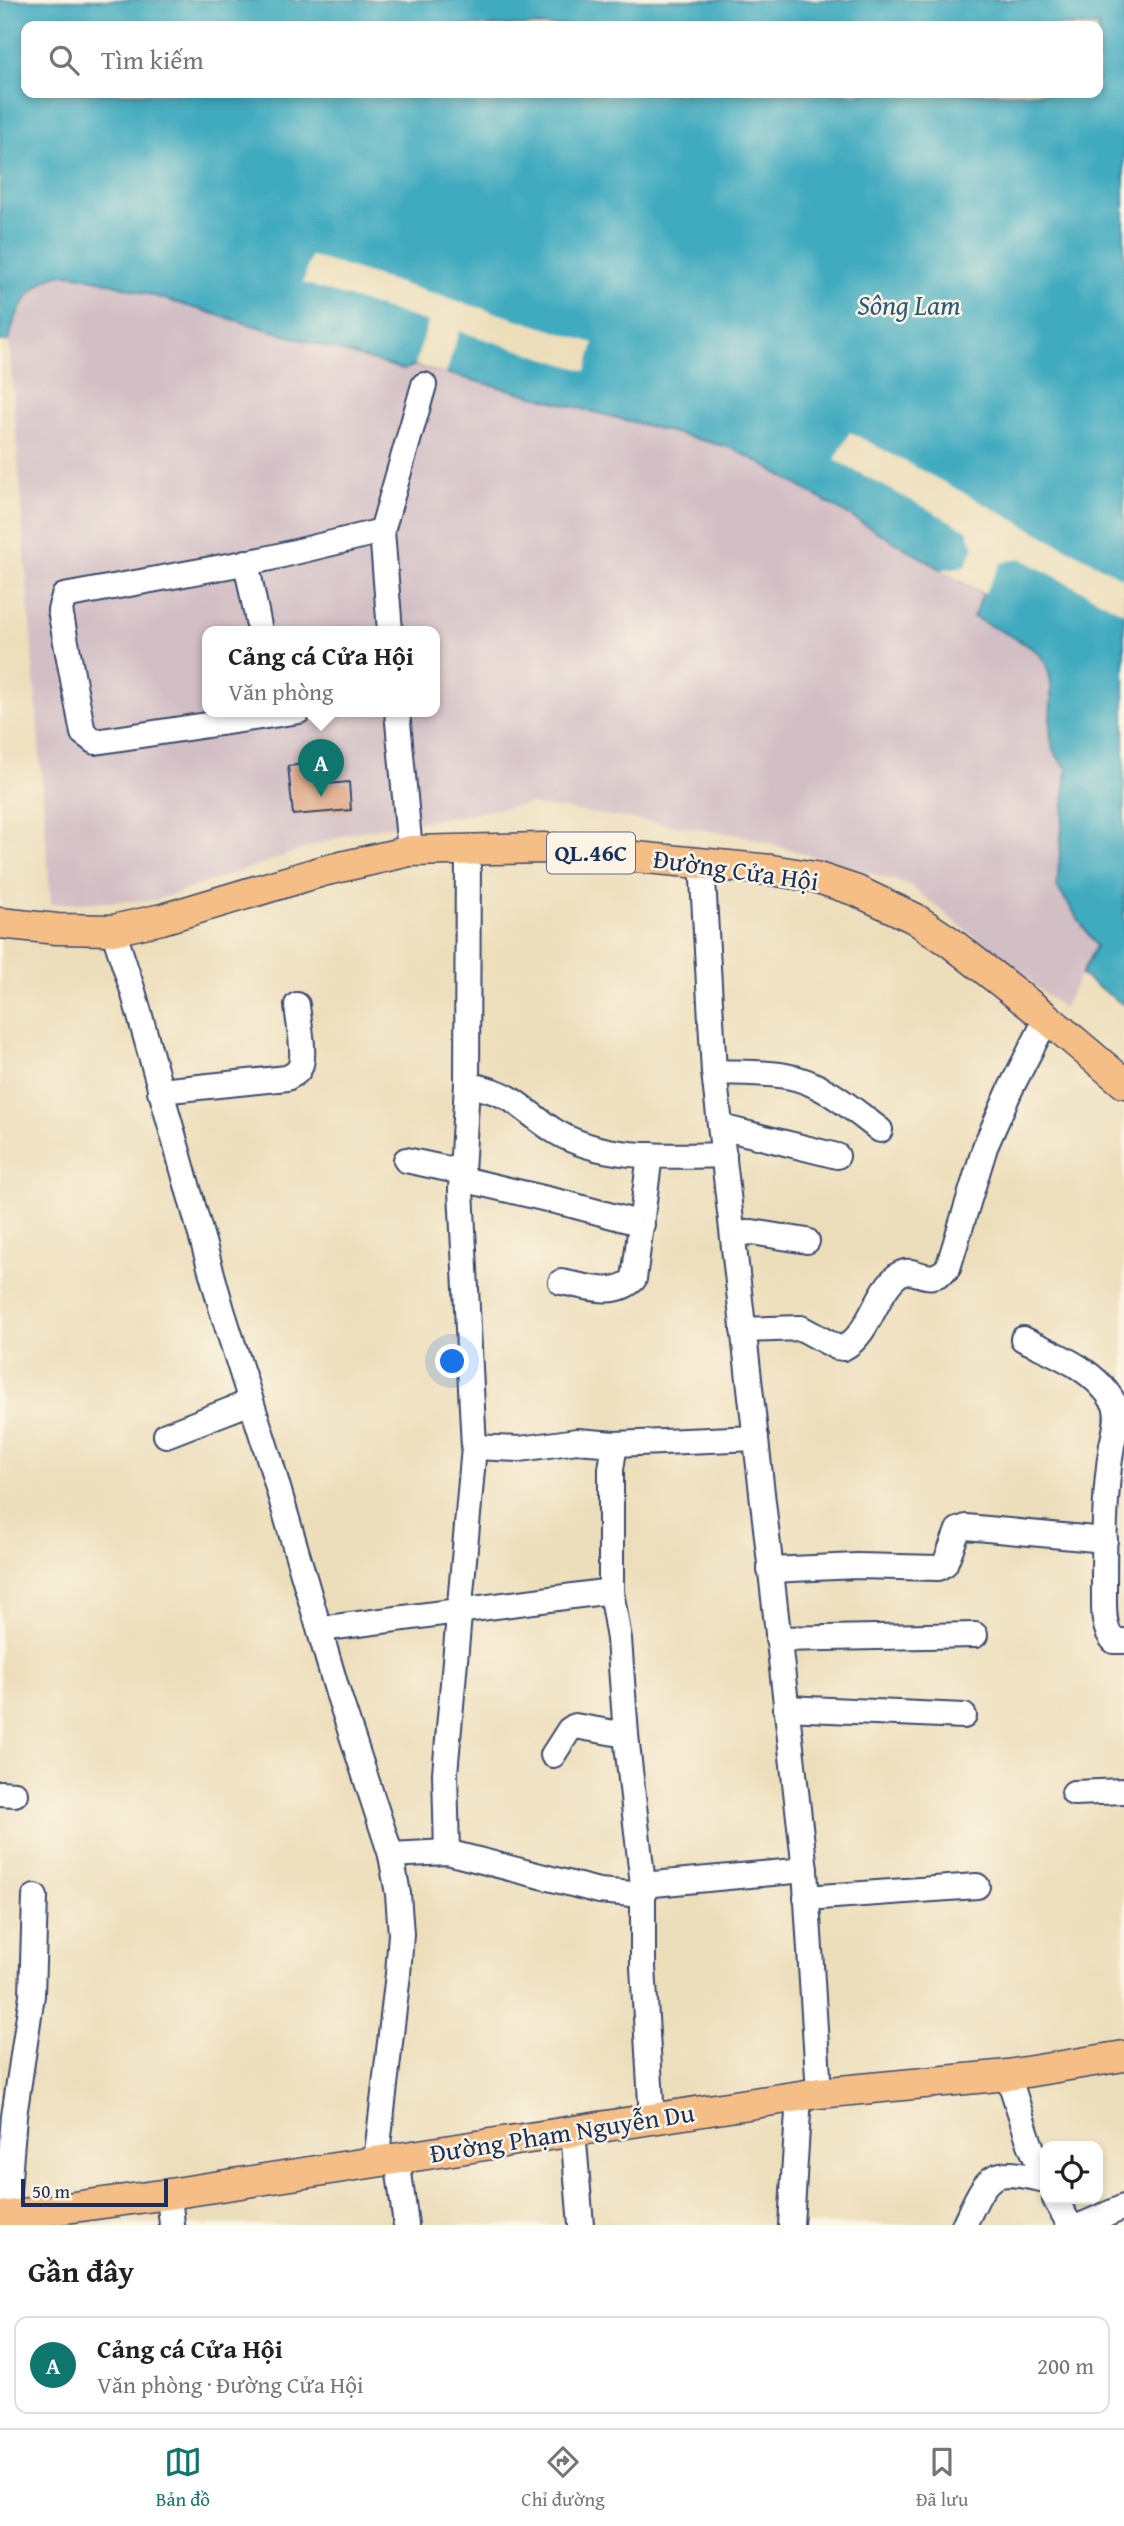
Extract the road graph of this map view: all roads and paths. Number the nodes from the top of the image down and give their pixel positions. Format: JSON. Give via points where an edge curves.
{"nodes":[{"id":1,"x":424,"y":385,"type":"dead end"},
{"id":2,"x":382,"y":531,"type":"junction"},
{"id":3,"x":246,"y":562,"type":"junction"},
{"id":4,"x":259,"y":626,"type":"edge"},
{"id":5,"x":390,"y":626,"type":"edge"},
{"id":6,"x":252,"y":717,"type":"edge"},
{"id":7,"x":398,"y":717,"type":"edge"},
{"id":8,"x":468,"y":848,"type":"junction"},
{"id":9,"x":410,"y":850,"type":"junction"},
{"id":10,"x":702,"y":862,"type":"junction"},
{"id":11,"x":0,"y":923,"type":"edge"},
{"id":12,"x":99,"y":930,"type":"junction"},
{"id":13,"x":297,"y":1004,"type":"dead end"},
{"id":14,"x":1054,"y":1023,"type":"junction"},
{"id":15,"x":715,"y":1072,"type":"junction"},
{"id":16,"x":1124,"y":1083,"type":"edge"},
{"id":17,"x":467,"y":1084,"type":"junction"},
{"id":18,"x":160,"y":1091,"type":"junction"},
{"id":19,"x":721,"y":1127,"type":"junction"},
{"id":20,"x":880,"y":1130,"type":"dead end"},
{"id":21,"x":650,"y":1155,"type":"junction"},
{"id":22,"x":724,"y":1155,"type":"junction"},
{"id":23,"x":837,"y":1156,"type":"dead end"},
{"id":24,"x":406,"y":1160,"type":"dead end"},
{"id":25,"x":462,"y":1175,"type":"junction"},
{"id":26,"x":642,"y":1224,"type":"junction"},
{"id":27,"x":733,"y":1235,"type":"junction"},
{"id":28,"x":807,"y":1241,"type":"dead end"},
{"id":29,"x":561,"y":1282,"type":"dead end"},
{"id":30,"x":743,"y":1330,"type":"junction"},
{"id":31,"x":1023,"y":1339,"type":"dead end"},
{"id":32,"x":251,"y":1402,"type":"junction"},
{"id":33,"x":166,"y":1435,"type":"dead end"},
{"id":34,"x":755,"y":1438,"type":"junction"},
{"id":35,"x":615,"y":1444,"type":"junction"},
{"id":36,"x":474,"y":1447,"type":"junction"},
{"id":37,"x":1105,"y":1540,"type":"junction"},
{"id":38,"x":770,"y":1570,"type":"junction"},
{"id":39,"x":611,"y":1591,"type":"junction"},
{"id":40,"x":459,"y":1612,"type":"junction"},
{"id":41,"x":320,"y":1629,"type":"junction"},
{"id":42,"x":975,"y":1635,"type":"dead end"},
{"id":43,"x":778,"y":1639,"type":"junction"},
{"id":44,"x":1124,"y":1641,"type":"edge"},
{"id":45,"x":786,"y":1708,"type":"junction"},
{"id":46,"x":964,"y":1716,"type":"dead end"},
{"id":47,"x":626,"y":1735,"type":"junction"},
{"id":48,"x":553,"y":1755,"type":"dead end"},
{"id":49,"x":1124,"y":1791,"type":"edge"},
{"id":50,"x":1074,"y":1793,"type":"dead end"},
{"id":51,"x":447,"y":1852,"type":"junction"},
{"id":52,"x":391,"y":1855,"type":"junction"},
{"id":53,"x":804,"y":1870,"type":"junction"},
{"id":54,"x":976,"y":1886,"type":"dead end"},
{"id":55,"x":643,"y":1890,"type":"junction"},
{"id":56,"x":35,"y":1897,"type":"dead end"},
{"id":57,"x":806,"y":1898,"type":"junction"},
{"id":58,"x":1124,"y":2056,"type":"edge"},
{"id":59,"x":1008,"y":2075,"type":"junction"},
{"id":60,"x":809,"y":2095,"type":"junction"},
{"id":61,"x":652,"y":2119,"type":"junction"},
{"id":62,"x":573,"y":2131,"type":"junction"},
{"id":63,"x":387,"y":2160,"type":"junction"},
{"id":64,"x":1040,"y":2167,"type":"edge"},
{"id":65,"x":1040,"y":2178,"type":"edge"},
{"id":66,"x":169,"y":2194,"type":"junction"},
{"id":67,"x":1058,"y":2204,"type":"edge"},
{"id":68,"x":1124,"y":2207,"type":"edge"},
{"id":69,"x":3,"y":2216,"type":"edge"},
{"id":70,"x":172,"y":2225,"type":"edge"},
{"id":71,"x":406,"y":2225,"type":"edge"},
{"id":72,"x":581,"y":2225,"type":"edge"},
{"id":73,"x":791,"y":2225,"type":"edge"},
{"id":74,"x":964,"y":2225,"type":"edge"},
{"id":75,"x":1070,"y":2225,"type":"edge"},
{"id":76,"x":1082,"y":2225,"type":"edge"}],
"edges":[{"from":1,"to":2,"type":"street"},
{"from":2,"to":3,"type":"street"},
{"from":2,"to":5,"type":"street"},
{"from":3,"to":4,"type":"street"},
{"from":3,"to":6,"type":"street","via":[[64,596],[60,610],[83,733],[95,742]]},
{"from":7,"to":9,"type":"street"},
{"from":8,"to":9,"type":"main road","name":"Đường Cửa Hội","number":"QL.46C"},
{"from":8,"to":10,"type":"main road","name":"Đường Cửa Hội","number":"QL.46C"},
{"from":8,"to":17,"type":"street"},
{"from":9,"to":12,"type":"main road","name":"Đường Cửa Hội","number":"QL.46C","via":[[162,919]]},
{"from":10,"to":14,"type":"main road","name":"Đường Cửa Hội","number":"QL.46C","via":[[815,877],[884,902],[950,942]]},
{"from":10,"to":15,"type":"street"},
{"from":11,"to":12,"type":"main road","name":"Đường Cửa Hội","number":"QL.46C"},
{"from":12,"to":18,"type":"street"},
{"from":13,"to":18,"type":"street","via":[[302,1054],[296,1073],[287,1078]]},
{"from":14,"to":16,"type":"main road","name":"Đường Cửa Hội","number":"QL.46C"},
{"from":14,"to":30,"type":"street","via":[[1011,1088],[985,1147],[948,1268],[937,1277],[909,1272],[895,1277],[855,1340],[843,1348],[800,1328]]},
{"from":15,"to":19,"type":"street"},
{"from":15,"to":20,"type":"street","via":[[787,1076],[818,1086]]},
{"from":17,"to":21,"type":"street","via":[[511,1099],[557,1132],[587,1146]]},
{"from":17,"to":25,"type":"street"},
{"from":18,"to":32,"type":"street"},
{"from":19,"to":22,"type":"street"},
{"from":19,"to":23,"type":"street"},
{"from":21,"to":22,"type":"street"},
{"from":21,"to":26,"type":"street"},
{"from":22,"to":27,"type":"street"},
{"from":24,"to":25,"type":"street"},
{"from":25,"to":26,"type":"street"},
{"from":25,"to":36,"type":"street"},
{"from":26,"to":29,"type":"street","via":[[634,1279],[625,1287],[613,1290]]},
{"from":27,"to":28,"type":"street","via":[[752,1232]]},
{"from":27,"to":30,"type":"street"},
{"from":30,"to":34,"type":"street"},
{"from":31,"to":37,"type":"street","via":[[1086,1372],[1114,1404],[1118,1415],[1109,1465]]},
{"from":32,"to":33,"type":"street"},
{"from":32,"to":41,"type":"street"},
{"from":34,"to":35,"type":"street"},
{"from":34,"to":38,"type":"street"},
{"from":35,"to":36,"type":"street","via":[[577,1441],[520,1449]]},
{"from":35,"to":39,"type":"street"},
{"from":36,"to":40,"type":"street"},
{"from":37,"to":38,"type":"street","via":[[966,1527],[958,1530],[945,1564],[938,1568]]},
{"from":37,"to":44,"type":"street","via":[[1108,1634],[1114,1641]]},
{"from":38,"to":43,"type":"street"},
{"from":39,"to":40,"type":"street"},
{"from":39,"to":47,"type":"street"},
{"from":40,"to":41,"type":"street"},
{"from":40,"to":51,"type":"street","via":[[445,1773]]},
{"from":41,"to":52,"type":"street"},
{"from":42,"to":43,"type":"street"},
{"from":43,"to":45,"type":"street"},
{"from":45,"to":46,"type":"street"},
{"from":45,"to":53,"type":"street"},
{"from":47,"to":48,"type":"street","via":[[575,1726]]},
{"from":47,"to":55,"type":"street"},
{"from":49,"to":50,"type":"street"},
{"from":51,"to":52,"type":"street"},
{"from":51,"to":55,"type":"street","via":[[599,1891]]},
{"from":52,"to":63,"type":"street","via":[[401,1934]]},
{"from":53,"to":55,"type":"street"},
{"from":53,"to":57,"type":"street"},
{"from":54,"to":57,"type":"street"},
{"from":55,"to":61,"type":"street"},
{"from":56,"to":69,"type":"street","via":[[32,1995]]},
{"from":57,"to":60,"type":"street"},
{"from":58,"to":59,"type":"main road","name":"Đường Phạm Nguyễn Du"},
{"from":59,"to":60,"type":"main road","name":"Đường Phạm Nguyễn Du"},
{"from":59,"to":64,"type":"street"},
{"from":60,"to":61,"type":"main road","name":"Đường Phạm Nguyễn Du"},
{"from":60,"to":73,"type":"street"},
{"from":61,"to":62,"type":"main road","name":"Đường Phạm Nguyễn Du"},
{"from":62,"to":63,"type":"main road","name":"Đường Phạm Nguyễn Du"},
{"from":62,"to":72,"type":"street"},
{"from":63,"to":66,"type":"main road","name":"Đường Phạm Nguyễn Du"},
{"from":63,"to":71,"type":"street"},
{"from":65,"to":74,"type":"street","via":[[1001,2173],[982,2188]]},
{"from":66,"to":69,"type":"main road","name":"Đường Phạm Nguyễn Du"},
{"from":66,"to":70,"type":"street"},
{"from":67,"to":75,"type":"street"},
{"from":68,"to":76,"type":"street"}]}
